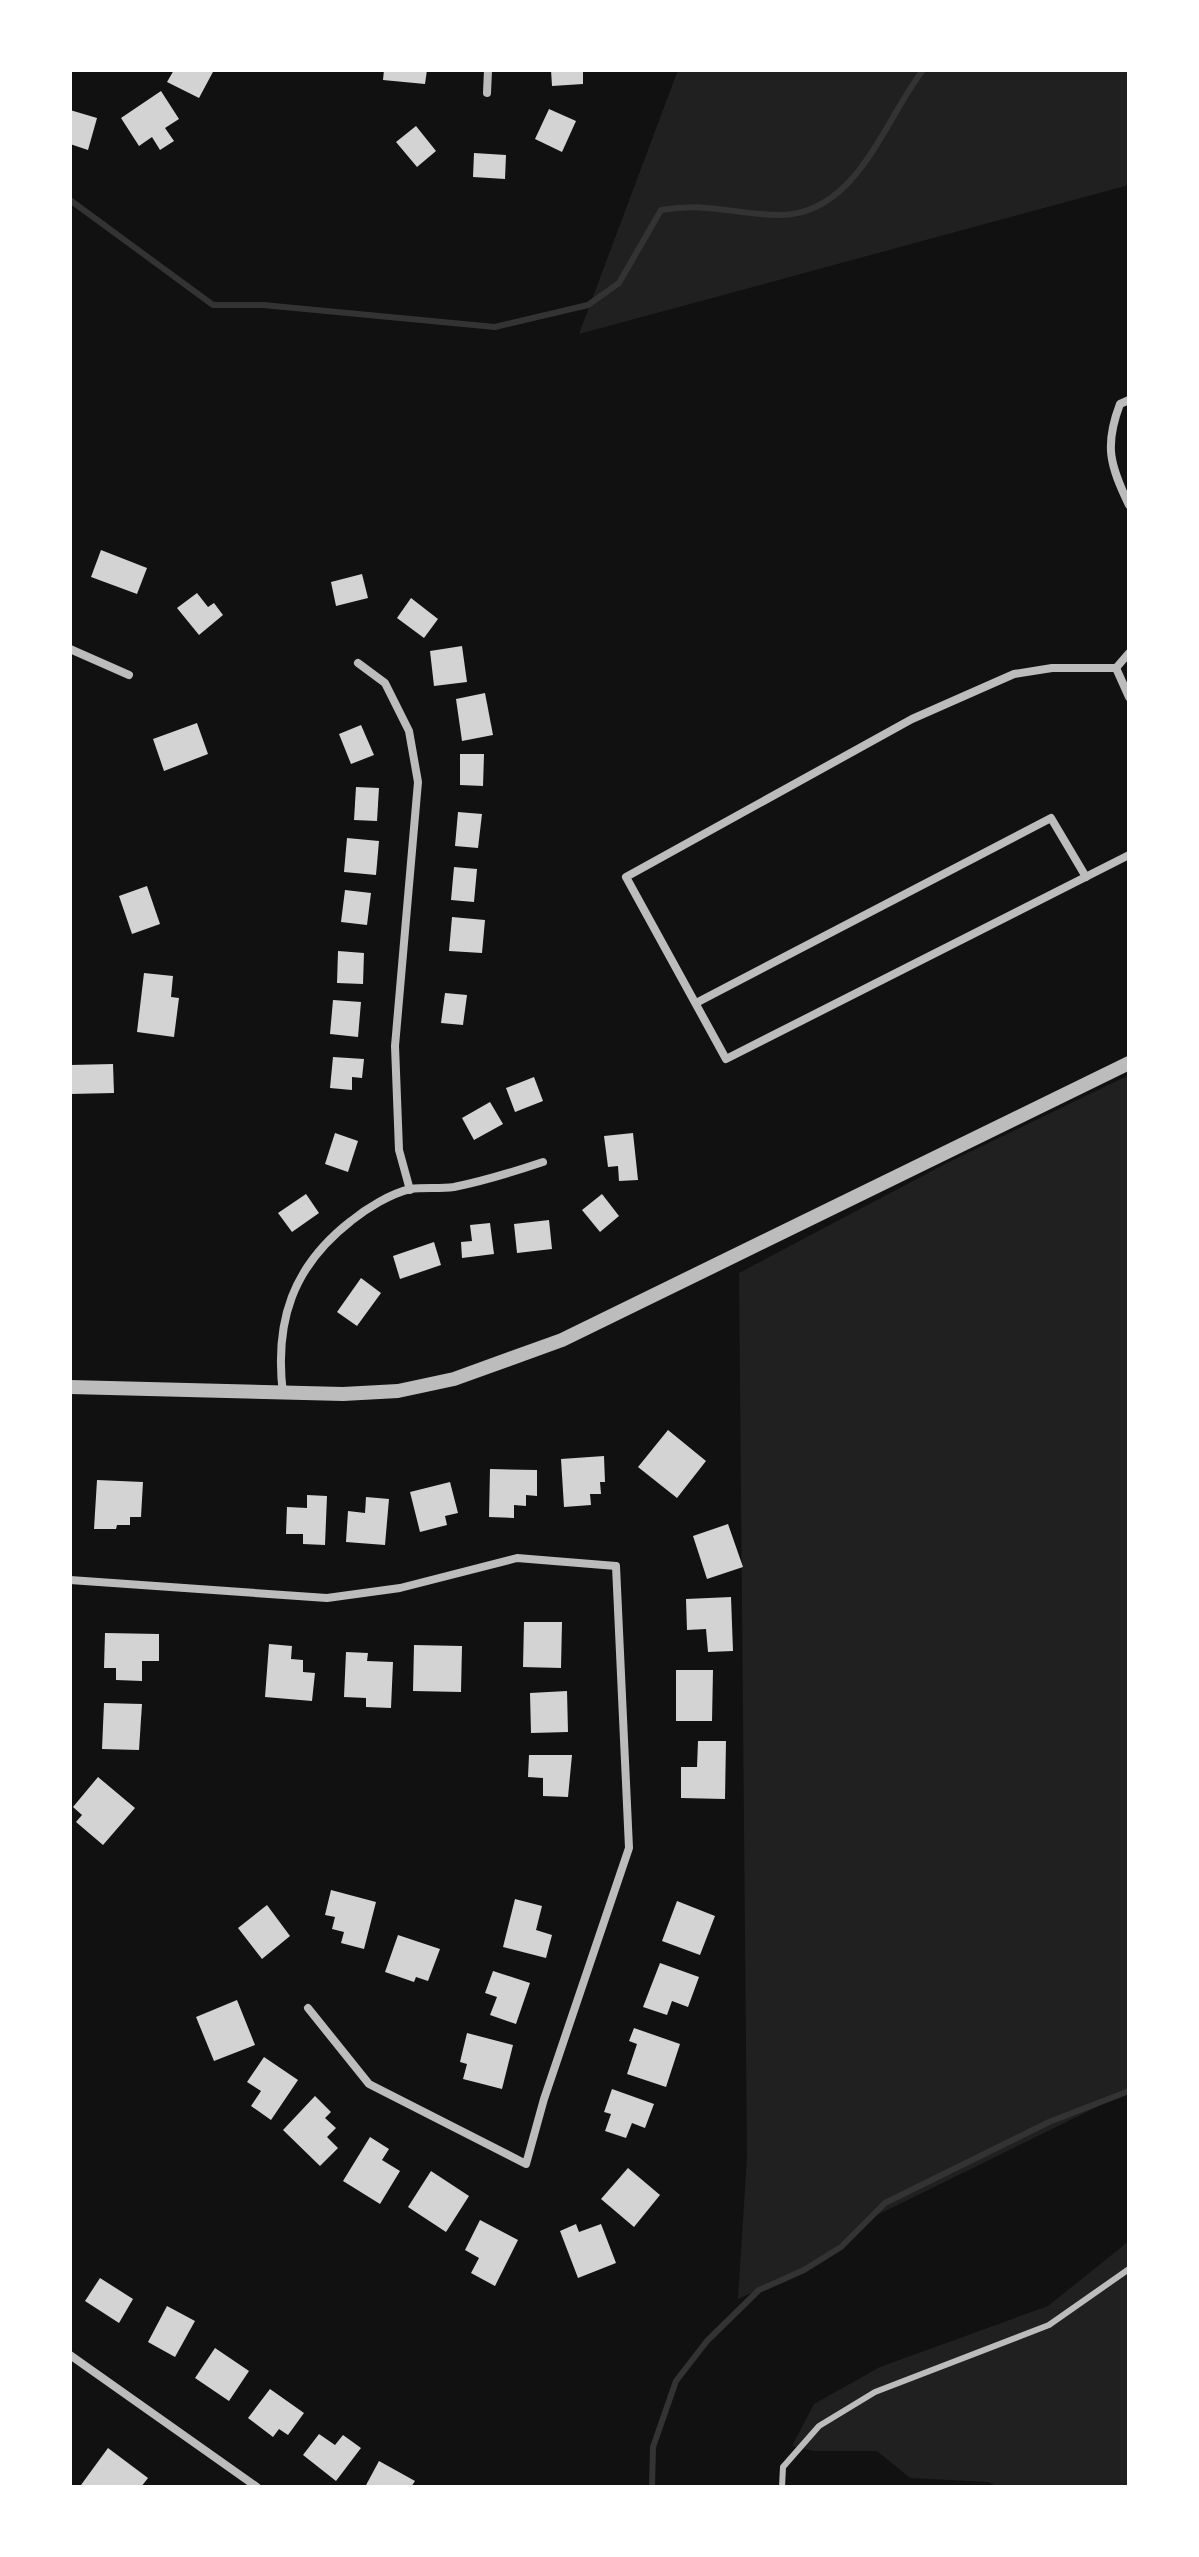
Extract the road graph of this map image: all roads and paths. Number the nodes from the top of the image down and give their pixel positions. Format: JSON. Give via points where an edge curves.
{"nodes":[{"id":1,"x":488,"y":70,"type":"edge"},
{"id":2,"x":487,"y":93,"type":"dead end"},
{"id":3,"x":1129,"y":400,"type":"edge"},
{"id":4,"x":1129,"y":505,"type":"edge"},
{"id":5,"x":70,"y":649,"type":"edge"},
{"id":6,"x":1129,"y":653,"type":"edge"},
{"id":7,"x":358,"y":663,"type":"dead end"},
{"id":8,"x":1116,"y":668,"type":"junction"},
{"id":9,"x":129,"y":675,"type":"dead end"},
{"id":10,"x":1129,"y":697,"type":"edge"},
{"id":11,"x":1129,"y":855,"type":"edge"},
{"id":12,"x":1086,"y":877,"type":"junction"},
{"id":13,"x":696,"y":1003,"type":"junction"},
{"id":14,"x":1129,"y":1063,"type":"edge"},
{"id":15,"x":543,"y":1162,"type":"dead end"},
{"id":16,"x":410,"y":1190,"type":"junction"},
{"id":17,"x":70,"y":1387,"type":"edge"},
{"id":18,"x":284,"y":1395,"type":"junction"},
{"id":19,"x":70,"y":1580,"type":"edge"},
{"id":20,"x":308,"y":2008,"type":"dead end"},
{"id":21,"x":1129,"y":2269,"type":"edge"},
{"id":22,"x":70,"y":2355,"type":"edge"},
{"id":23,"x":257,"y":2487,"type":"edge"},
{"id":24,"x":782,"y":2487,"type":"edge"}],
"edges":[{"from":1,"to":2,"type":"street"},
{"from":3,"to":4,"type":"street","via":[[1120,404],[1109,434],[1115,476]]},
{"from":5,"to":9,"type":"street"},
{"from":6,"to":8,"type":"street"},
{"from":7,"to":16,"type":"street","via":[[385,683],[409,731],[418,782],[395,1046],[399,1150]]},
{"from":8,"to":10,"type":"street"},
{"from":8,"to":13,"type":"street","via":[[1014,674],[912,719],[626,877]]},
{"from":11,"to":12,"type":"street"},
{"from":12,"to":13,"type":"street","via":[[726,1059]]},
{"from":12,"to":13,"type":"street","via":[[1051,818]]},
{"from":14,"to":18,"type":"street","via":[[562,1340],[454,1379],[398,1391]]},
{"from":15,"to":16,"type":"street","via":[[491,1179]]},
{"from":16,"to":18,"type":"street","via":[[365,1209],[322,1243],[303,1267],[279,1360]]},
{"from":17,"to":18,"type":"street"},
{"from":19,"to":20,"type":"street","via":[[327,1598],[400,1588],[517,1558],[616,1566],[629,1848],[526,2164],[369,2084]]},
{"from":21,"to":24,"type":"lane","via":[[1049,2325],[875,2392],[819,2426],[783,2467]]},
{"from":22,"to":23,"type":"street"}]}
